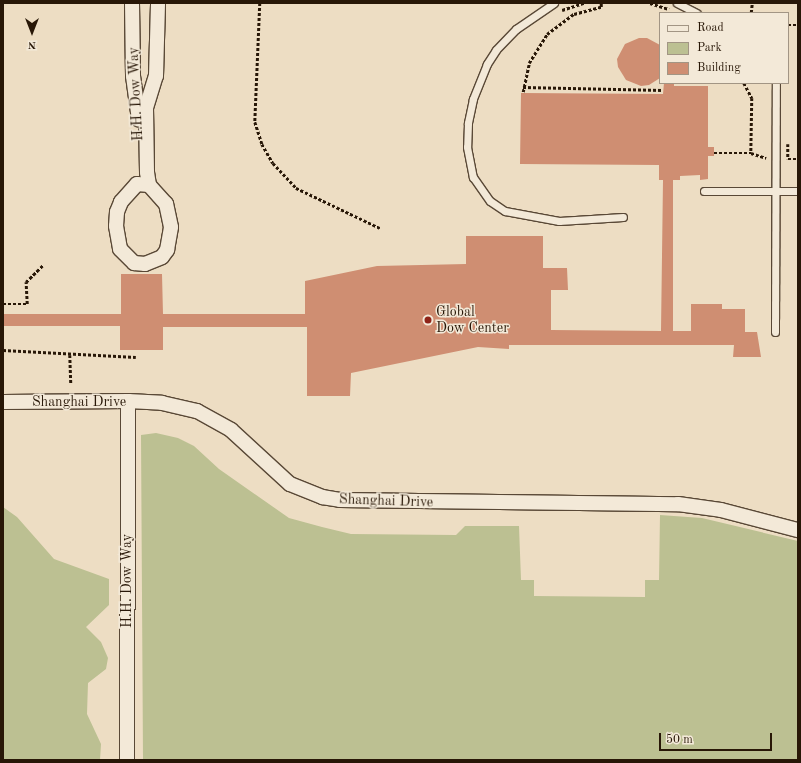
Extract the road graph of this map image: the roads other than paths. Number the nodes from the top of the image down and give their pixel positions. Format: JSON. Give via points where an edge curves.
{"nodes":[{"id":1,"x":132,"y":3,"type":"edge"},
{"id":2,"x":158,"y":3,"type":"edge"},
{"id":3,"x":554,"y":3,"type":"edge"},
{"id":4,"x":677,"y":3,"type":"edge"},
{"id":5,"x":695,"y":12,"type":"edge"},
{"id":6,"x":776,"y":84,"type":"edge"},
{"id":7,"x":143,"y":185,"type":"junction"},
{"id":8,"x":775,"y":190,"type":"junction"},
{"id":9,"x":704,"y":191,"type":"dead end"},
{"id":10,"x":798,"y":191,"type":"edge"},
{"id":11,"x":623,"y":217,"type":"dead end"},
{"id":12,"x":775,"y":332,"type":"dead end"},
{"id":13,"x":128,"y":401,"type":"junction"},
{"id":14,"x":3,"y":402,"type":"edge"},
{"id":15,"x":798,"y":530,"type":"edge"},
{"id":16,"x":127,"y":760,"type":"edge"}],
"edges":[{"from":1,"to":7,"type":"street","name":"H.H. Dow Way","via":[[133,76],[138,107]]},
{"from":2,"to":7,"type":"street","name":"H.H. Dow Way","via":[[156,76],[146,108]]},
{"from":3,"to":11,"type":"lane","via":[[516,29],[496,50],[487,64],[473,99],[468,123],[468,152],[473,177],[490,201],[512,212],[559,221]]},
{"from":4,"to":5,"type":"lane"},
{"from":6,"to":8,"type":"lane"},
{"from":7,"to":7,"type":"street","via":[[121,202],[116,226],[120,249],[134,262],[145,264],[162,257],[167,250],[171,227],[166,204]]},
{"from":8,"to":9,"type":"lane"},
{"from":8,"to":10,"type":"lane"},
{"from":8,"to":12,"type":"lane"},
{"from":13,"to":14,"type":"street","name":"Shanghai Drive"},
{"from":13,"to":15,"type":"street","name":"Shanghai Drive","via":[[197,411],[231,430],[290,484],[322,497],[360,502],[630,503],[700,507]]},
{"from":13,"to":16,"type":"street","name":"H.H. Dow Way"}]}
